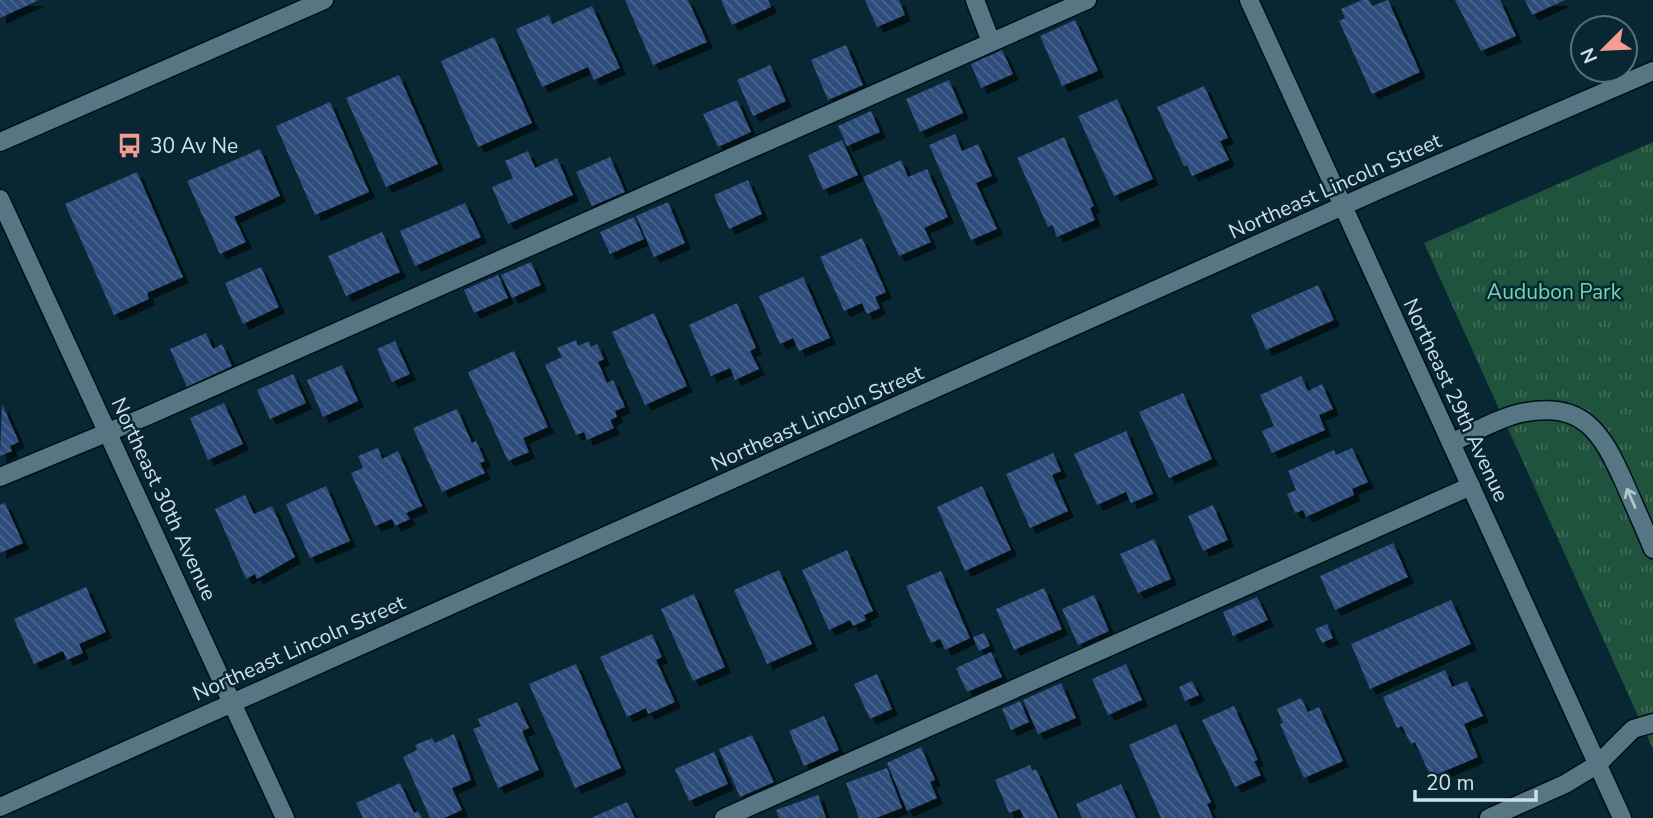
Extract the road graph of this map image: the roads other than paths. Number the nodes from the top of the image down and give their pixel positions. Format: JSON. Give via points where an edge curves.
{"nodes":[{"id":1,"x":324,"y":0,"type":"edge"},
{"id":2,"x":975,"y":0,"type":"edge"},
{"id":3,"x":1087,"y":0,"type":"edge"},
{"id":4,"x":1250,"y":0,"type":"edge"},
{"id":5,"x":991,"y":42,"type":"junction"},
{"id":6,"x":1653,"y":71,"type":"edge"},
{"id":7,"x":0,"y":142,"type":"edge"},
{"id":8,"x":0,"y":199,"type":"edge"},
{"id":9,"x":1342,"y":208,"type":"junction"},
{"id":10,"x":107,"y":432,"type":"junction"},
{"id":11,"x":1451,"y":443,"type":"junction"},
{"id":12,"x":0,"y":477,"type":"edge"},
{"id":13,"x":1471,"y":486,"type":"junction"},
{"id":14,"x":1653,"y":549,"type":"edge"},
{"id":15,"x":233,"y":703,"type":"junction"},
{"id":16,"x":1653,"y":723,"type":"edge"},
{"id":17,"x":1598,"y":764,"type":"junction"},
{"id":18,"x":0,"y":807,"type":"edge"},
{"id":19,"x":285,"y":818,"type":"edge"},
{"id":20,"x":724,"y":818,"type":"edge"},
{"id":21,"x":1489,"y":818,"type":"edge"},
{"id":22,"x":1622,"y":818,"type":"edge"}],
"edges":[{"from":1,"to":7,"type":"street"},
{"from":2,"to":5,"type":"street"},
{"from":3,"to":5,"type":"street"},
{"from":4,"to":9,"type":"street","name":"Northeast 29th Avenue"},
{"from":5,"to":10,"type":"street"},
{"from":6,"to":9,"type":"street","name":"Northeast Lincoln Street"},
{"from":8,"to":10,"type":"street","name":"Northeast 30th Avenue"},
{"from":9,"to":11,"type":"street","name":"Northeast 29th Avenue"},
{"from":9,"to":15,"type":"street","name":"Northeast Lincoln Street"},
{"from":10,"to":12,"type":"street"},
{"from":10,"to":15,"type":"street","name":"Northeast 30th Avenue"},
{"from":11,"to":13,"type":"street","name":"Northeast 29th Avenue"},
{"from":14,"to":11,"type":"street","one_way":true,"via":[[1609,447],[1598,431],[1579,417],[1553,410],[1519,414]]},
{"from":13,"to":17,"type":"street","name":"Northeast 29th Avenue"},
{"from":13,"to":20,"type":"street"},
{"from":15,"to":18,"type":"street","name":"Northeast Lincoln Street"},
{"from":15,"to":19,"type":"street","name":"Northeast 30th Avenue"},
{"from":16,"to":17,"type":"street","via":[[1633,729]]},
{"from":17,"to":21,"type":"street"},
{"from":17,"to":22,"type":"street","name":"Northeast 29th Avenue"}]}
